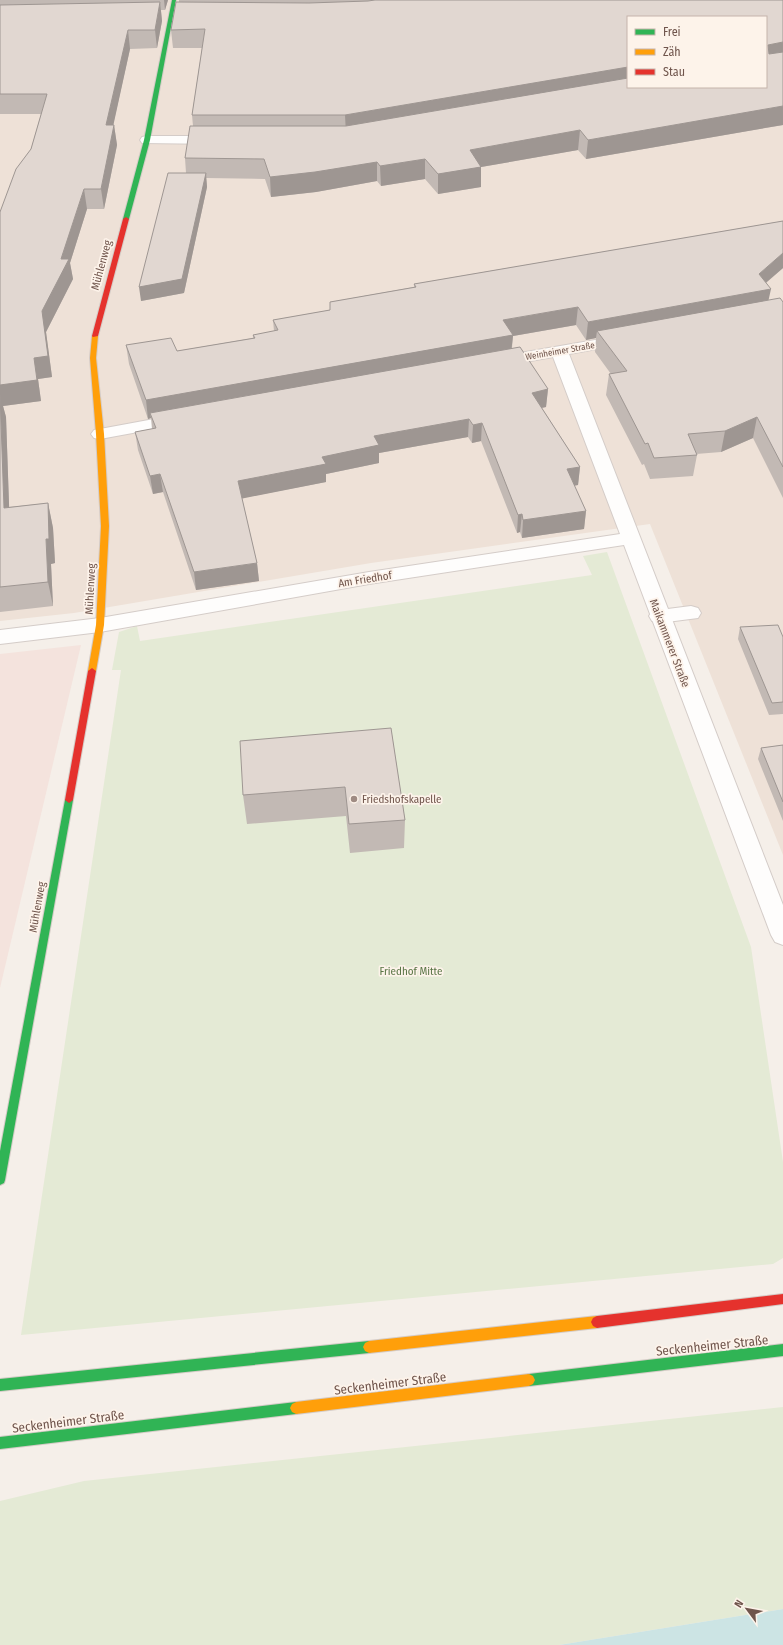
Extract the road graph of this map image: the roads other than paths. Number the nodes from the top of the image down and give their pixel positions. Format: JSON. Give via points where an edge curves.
{"nodes":[{"id":1,"x":174,"y":0,"type":"edge"},
{"id":2,"x":156,"y":15,"type":"edge"},
{"id":3,"x":171,"y":15,"type":"junction"},
{"id":4,"x":187,"y":15,"type":"edge"},
{"id":5,"x":147,"y":140,"type":"junction"},
{"id":6,"x":235,"y":140,"type":"edge"},
{"id":7,"x":643,"y":336,"type":"edge"},
{"id":8,"x":559,"y":351,"type":"junction"},
{"id":9,"x":481,"y":365,"type":"edge"},
{"id":10,"x":193,"y":417,"type":"edge"},
{"id":11,"x":100,"y":434,"type":"junction"},
{"id":12,"x":630,"y":538,"type":"junction"},
{"id":13,"x":691,"y":612,"type":"dead end"},
{"id":14,"x":659,"y":616,"type":"junction"},
{"id":15,"x":100,"y":625,"type":"junction"},
{"id":16,"x":0,"y":637,"type":"edge"},
{"id":17,"x":783,"y":935,"type":"edge"},
{"id":18,"x":0,"y":1180,"type":"edge"},
{"id":19,"x":783,"y":1299,"type":"edge"},
{"id":20,"x":783,"y":1350,"type":"edge"},
{"id":21,"x":0,"y":1385,"type":"edge"},
{"id":22,"x":0,"y":1443,"type":"edge"}],
"edges":[{"from":1,"to":3,"type":"street","name":"Mühlenweg"},
{"from":2,"to":3,"type":"street"},
{"from":3,"to":4,"type":"street"},
{"from":3,"to":5,"type":"street","name":"Mühlenweg"},
{"from":5,"to":6,"type":"street"},
{"from":5,"to":11,"type":"street","name":"Mühlenweg","via":[[96,330],[93,358]]},
{"from":7,"to":8,"type":"street","name":"Weinheimer Straße"},
{"from":8,"to":9,"type":"street","name":"Weinheimer Straße"},
{"from":8,"to":12,"type":"street","name":"Maikammerer Straße"},
{"from":10,"to":11,"type":"street"},
{"from":11,"to":15,"type":"street","name":"Mühlenweg","via":[[105,526]]},
{"from":12,"to":14,"type":"street","name":"Maikammerer Straße"},
{"from":12,"to":15,"type":"street","name":"Am Friedhof","via":[[369,578]]},
{"from":13,"to":14,"type":"street"},
{"from":14,"to":17,"type":"street","name":"Maikammerer Straße"},
{"from":15,"to":16,"type":"street","name":"Am Friedhof"},
{"from":15,"to":18,"type":"street","name":"Mühlenweg"},
{"from":19,"to":21,"type":"street","via":[[545,1329]]},
{"from":20,"to":22,"type":"street","name":"Seckenheimer Straße"}]}
